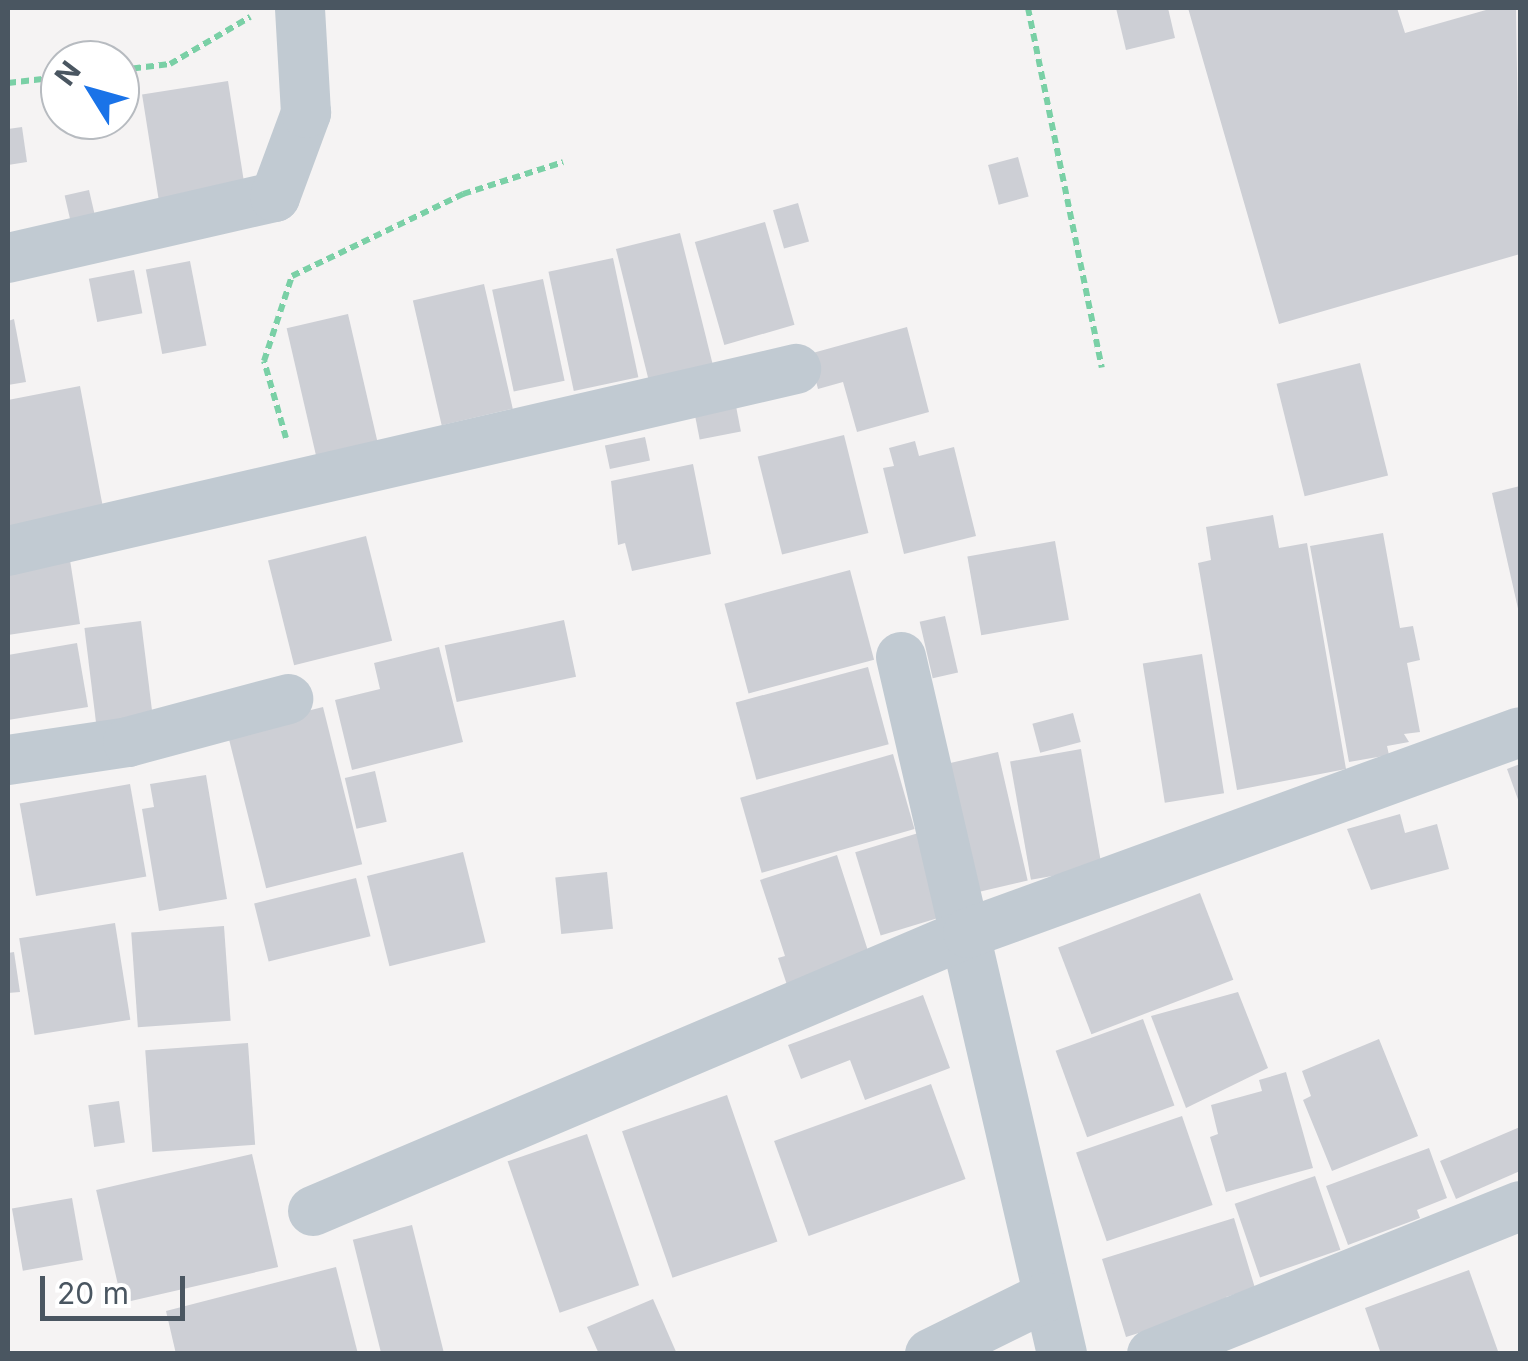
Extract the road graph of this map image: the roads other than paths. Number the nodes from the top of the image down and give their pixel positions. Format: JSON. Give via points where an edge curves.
{"nodes":[{"id":1,"x":300,"y":8,"type":"edge"},
{"id":2,"x":8,"y":258,"type":"edge"},
{"id":3,"x":796,"y":370,"type":"dead end"},
{"id":4,"x":8,"y":551,"type":"edge"},
{"id":5,"x":902,"y":658,"type":"dead end"},
{"id":6,"x":288,"y":699,"type":"dead end"},
{"id":7,"x":1520,"y":732,"type":"edge"},
{"id":8,"x":8,"y":760,"type":"edge"},
{"id":9,"x":968,"y":933,"type":"junction"},
{"id":10,"x":1520,"y":1206,"type":"edge"},
{"id":11,"x":313,"y":1211,"type":"dead end"},
{"id":12,"x":1046,"y":1298,"type":"junction"},
{"id":13,"x":930,"y":1354,"type":"edge"},
{"id":14,"x":1062,"y":1354,"type":"edge"},
{"id":15,"x":1152,"y":1354,"type":"edge"}],
"edges":[{"from":1,"to":2,"type":"street","via":[[306,113],[274,197]]},
{"from":3,"to":4,"type":"street"},
{"from":5,"to":9,"type":"street"},
{"from":6,"to":8,"type":"street","via":[[128,742]]},
{"from":7,"to":9,"type":"street"},
{"from":9,"to":11,"type":"street"},
{"from":9,"to":12,"type":"street"},
{"from":10,"to":15,"type":"street"},
{"from":12,"to":13,"type":"street"},
{"from":12,"to":14,"type":"street"}]}
